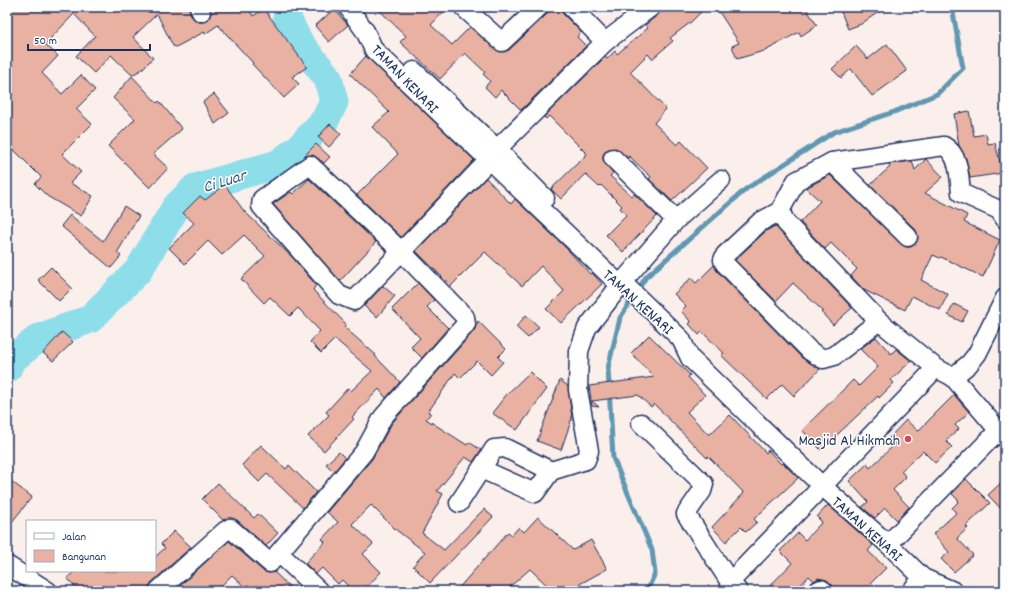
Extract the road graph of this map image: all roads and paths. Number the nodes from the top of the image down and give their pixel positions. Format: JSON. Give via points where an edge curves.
{"nodes":[{"id":1,"x":348,"y":7,"type":"edge"},
{"id":2,"x":463,"y":7,"type":"edge"},
{"id":3,"x":539,"y":7,"type":"edge"},
{"id":4,"x":571,"y":7,"type":"edge"},
{"id":5,"x":651,"y":7,"type":"edge"},
{"id":6,"x":605,"y":42,"type":"junction"},
{"id":7,"x":492,"y":155,"type":"junction"},
{"id":8,"x":614,"y":158,"type":"dead end"},
{"id":9,"x":832,"y":162,"type":"junction"},
{"id":10,"x":722,"y":180,"type":"dead end"},
{"id":11,"x":780,"y":211,"type":"junction"},
{"id":12,"x":1005,"y":219,"type":"edge"},
{"id":13,"x":676,"y":220,"type":"junction"},
{"id":14,"x":908,"y":237,"type":"dead end"},
{"id":15,"x":401,"y":251,"type":"junction"},
{"id":16,"x":625,"y":285,"type":"junction"},
{"id":17,"x":1005,"y":298,"type":"edge"},
{"id":18,"x":879,"y":321,"type":"junction"},
{"id":19,"x":936,"y":368,"type":"junction"},
{"id":20,"x":953,"y":377,"type":"junction"},
{"id":21,"x":642,"y":423,"type":"dead end"},
{"id":22,"x":1002,"y":434,"type":"edge"},
{"id":23,"x":481,"y":469,"type":"junction"},
{"id":24,"x":551,"y":471,"type":"junction"},
{"id":25,"x":824,"y":484,"type":"junction"},
{"id":26,"x":460,"y":503,"type":"dead end"},
{"id":27,"x":888,"y":544,"type":"junction"},
{"id":28,"x":279,"y":553,"type":"junction"},
{"id":29,"x":7,"y":565,"type":"edge"},
{"id":30,"x":917,"y":585,"type":"edge"},
{"id":31,"x":734,"y":587,"type":"edge"},
{"id":32,"x":48,"y":591,"type":"edge"},
{"id":33,"x":158,"y":591,"type":"edge"},
{"id":34,"x":319,"y":591,"type":"edge"},
{"id":35,"x":817,"y":591,"type":"edge"},
{"id":36,"x":824,"y":591,"type":"edge"},
{"id":37,"x":953,"y":591,"type":"edge"}],
"edges":[{"from":1,"to":7,"type":"street","name":"TAMAN KENARI","via":[[365,31],[374,50]]},
{"from":2,"to":3,"type":"street","via":[[502,42]]},
{"from":4,"to":6,"type":"street"},
{"from":5,"to":6,"type":"street"},
{"from":6,"to":7,"type":"street"},
{"from":7,"to":15,"type":"street"},
{"from":7,"to":16,"type":"street","name":"TAMAN KENARI"},
{"from":8,"to":13,"type":"street"},
{"from":9,"to":11,"type":"street","via":[[796,181]]},
{"from":9,"to":12,"type":"street","via":[[944,146],[952,150],[957,161],[961,193],[999,210]]},
{"from":9,"to":14,"type":"street"},
{"from":10,"to":13,"type":"street"},
{"from":11,"to":18,"type":"street","via":[[786,223]]},
{"from":11,"to":18,"type":"street","via":[[760,222],[725,254],[725,264],[810,351],[823,359],[834,356]]},
{"from":13,"to":16,"type":"street"},
{"from":15,"to":15,"type":"street","via":[[354,301],[339,295],[260,203],[310,165]]},
{"from":15,"to":28,"type":"street","via":[[465,317],[466,324],[383,417],[364,452]]},
{"from":16,"to":24,"type":"street","via":[[587,328],[579,351],[578,390],[589,451],[586,460]]},
{"from":16,"to":25,"type":"street","name":"TAMAN KENARI","via":[[681,339],[695,348]]},
{"from":17,"to":20,"type":"street","via":[[977,354]]},
{"from":18,"to":19,"type":"street"},
{"from":19,"to":20,"type":"street"},
{"from":19,"to":25,"type":"street"},
{"from":20,"to":22,"type":"street"},
{"from":21,"to":31,"type":"street","via":[[704,484],[686,514]]},
{"from":22,"to":27,"type":"street"},
{"from":23,"to":24,"type":"street","via":[[535,493]]},
{"from":23,"to":24,"type":"street","via":[[494,449],[505,448]]},
{"from":23,"to":26,"type":"street"},
{"from":25,"to":27,"type":"street","name":"TAMAN KENARI"},
{"from":25,"to":31,"type":"street"},
{"from":27,"to":30,"type":"street","name":"TAMAN KENARI"},
{"from":28,"to":33,"type":"street","via":[[270,563],[230,528]]},
{"from":28,"to":34,"type":"street"},
{"from":29,"to":32,"type":"street"},
{"from":30,"to":37,"type":"street"},
{"from":35,"to":36,"type":"street"}]}
